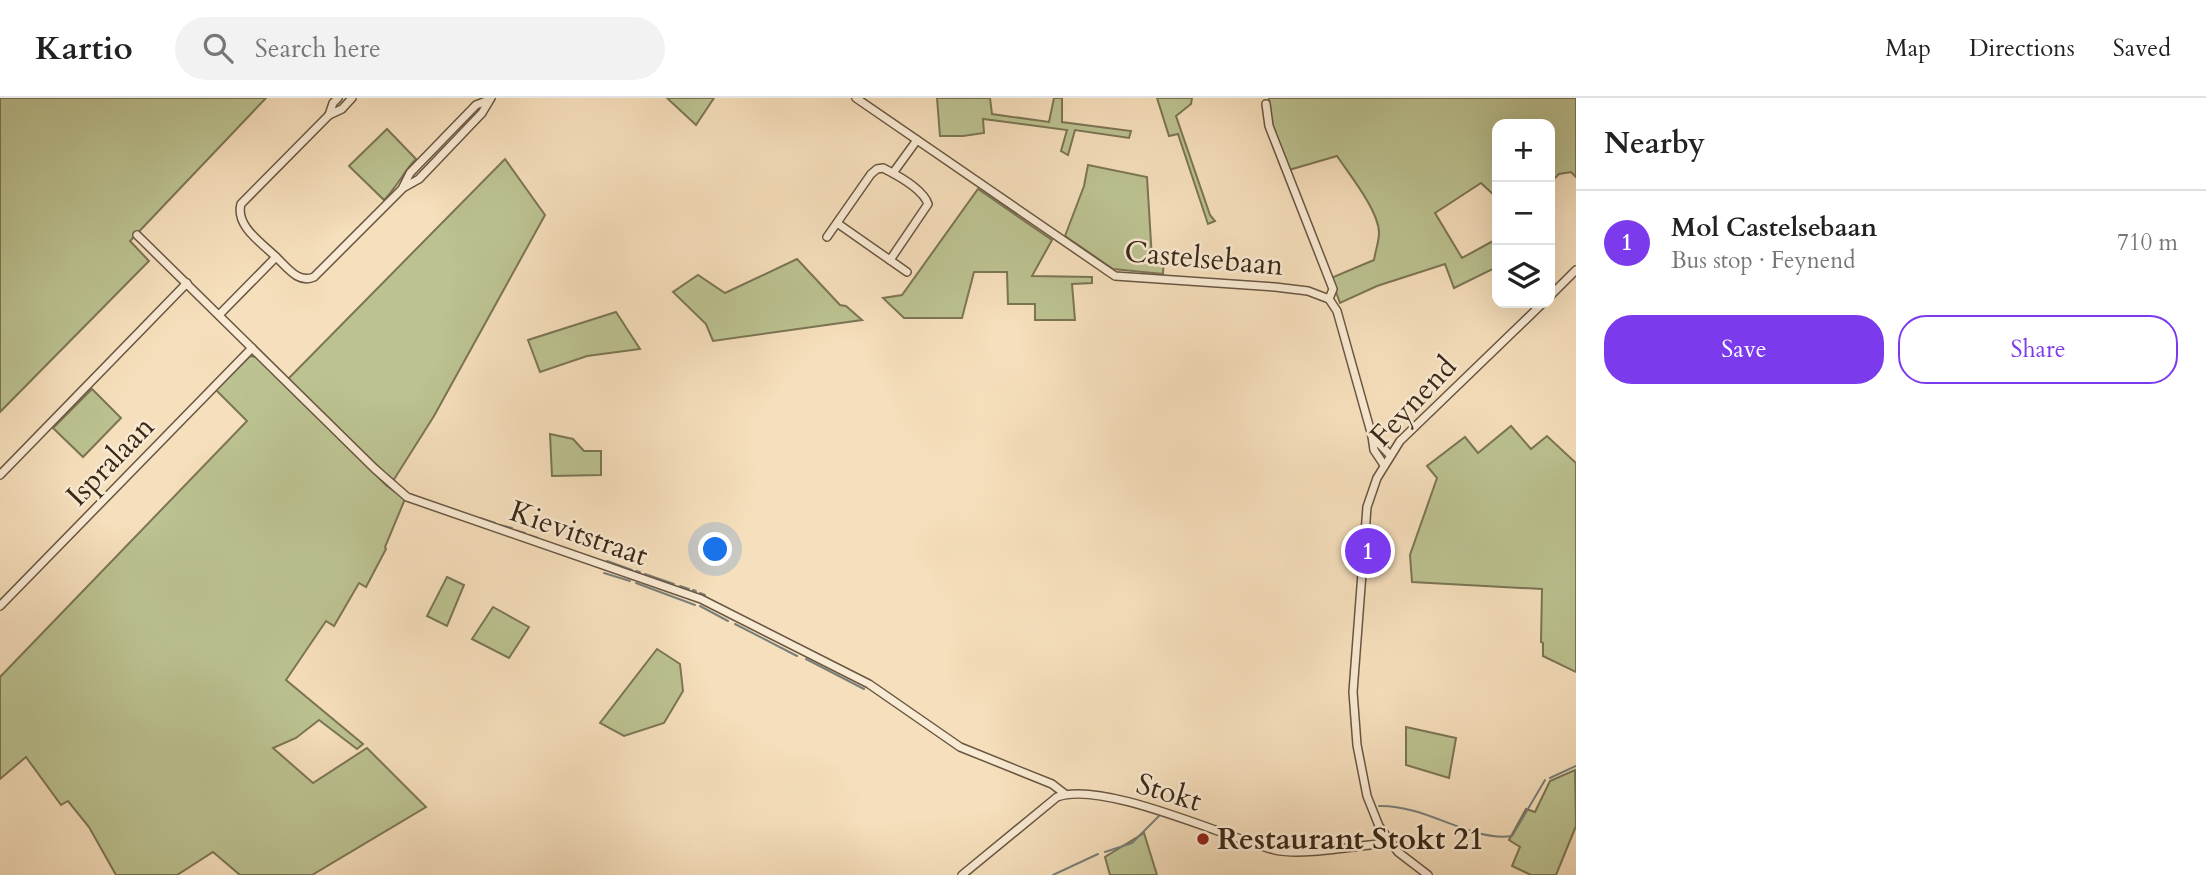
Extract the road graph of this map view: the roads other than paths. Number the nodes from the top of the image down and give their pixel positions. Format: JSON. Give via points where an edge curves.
{"nodes":[{"id":1,"x":338,"y":98,"type":"edge"},
{"id":2,"x":352,"y":98,"type":"edge"},
{"id":3,"x":856,"y":98,"type":"edge"},
{"id":4,"x":490,"y":99,"type":"edge"},
{"id":5,"x":1266,"y":104,"type":"dead end"},
{"id":6,"x":328,"y":115,"type":"junction"},
{"id":7,"x":917,"y":140,"type":"junction"},
{"id":8,"x":893,"y":173,"type":"junction"},
{"id":9,"x":837,"y":223,"type":"junction"},
{"id":10,"x":137,"y":235,"type":"dead end"},
{"id":11,"x":827,"y":237,"type":"dead end"},
{"id":12,"x":276,"y":257,"type":"junction"},
{"id":13,"x":890,"y":260,"type":"junction"},
{"id":14,"x":907,"y":272,"type":"dead end"},
{"id":15,"x":1575,"y":273,"type":"edge"},
{"id":16,"x":187,"y":284,"type":"junction"},
{"id":17,"x":1555,"y":291,"type":"edge"},
{"id":18,"x":1329,"y":299,"type":"junction"},
{"id":19,"x":1538,"y":308,"type":"edge"},
{"id":20,"x":219,"y":315,"type":"junction"},
{"id":21,"x":252,"y":348,"type":"junction"},
{"id":22,"x":1372,"y":436,"type":"junction"},
{"id":23,"x":1390,"y":455,"type":"junction"},
{"id":24,"x":1384,"y":465,"type":"junction"},
{"id":25,"x":0,"y":475,"type":"edge"},
{"id":26,"x":0,"y":606,"type":"edge"},
{"id":27,"x":1065,"y":794,"type":"junction"},
{"id":28,"x":1387,"y":840,"type":"junction"},
{"id":29,"x":962,"y":875,"type":"edge"},
{"id":30,"x":1428,"y":875,"type":"edge"}],
"edges":[{"from":1,"to":6,"type":"street"},
{"from":2,"to":6,"type":"street"},
{"from":3,"to":7,"type":"street","name":"Castelsebaan"},
{"from":4,"to":12,"type":"street","via":[[419,179],[403,188],[314,277],[301,278]]},
{"from":5,"to":18,"type":"street","via":[[1269,126],[1333,289]]},
{"from":6,"to":12,"type":"street","via":[[241,204],[240,219]]},
{"from":7,"to":8,"type":"street"},
{"from":7,"to":18,"type":"street","name":"Castelsebaan","via":[[1115,276],[1286,288]]},
{"from":8,"to":9,"type":"street","via":[[883,168],[871,174]]},
{"from":8,"to":13,"type":"street","via":[[921,193],[928,204]]},
{"from":9,"to":11,"type":"street"},
{"from":9,"to":13,"type":"street"},
{"from":10,"to":16,"type":"street","name":"Kievitstraat"},
{"from":12,"to":20,"type":"street"},
{"from":13,"to":14,"type":"street"},
{"from":15,"to":17,"type":"street"},
{"from":16,"to":20,"type":"street","name":"Kievitstraat"},
{"from":16,"to":25,"type":"street"},
{"from":18,"to":22,"type":"street","via":[[1338,311]]},
{"from":19,"to":23,"type":"street","name":"Feynend"},
{"from":20,"to":21,"type":"street","name":"Kievitstraat"},
{"from":21,"to":26,"type":"street","name":"Ispralaan"},
{"from":21,"to":27,"type":"street","name":"Kievitstraat","via":[[407,497],[701,599],[869,684],[960,747],[1052,784]]},
{"from":22,"to":23,"type":"street"},
{"from":22,"to":24,"type":"street","via":[[1374,450]]},
{"from":23,"to":24,"type":"street","name":"Feynend"},
{"from":24,"to":28,"type":"street","name":"Feynend","via":[[1366,515],[1353,692],[1357,745],[1370,805]]},
{"from":27,"to":28,"type":"street","name":"Stokt","via":[[1128,802],[1285,852]]},
{"from":27,"to":29,"type":"street"},
{"from":28,"to":30,"type":"street"}]}
